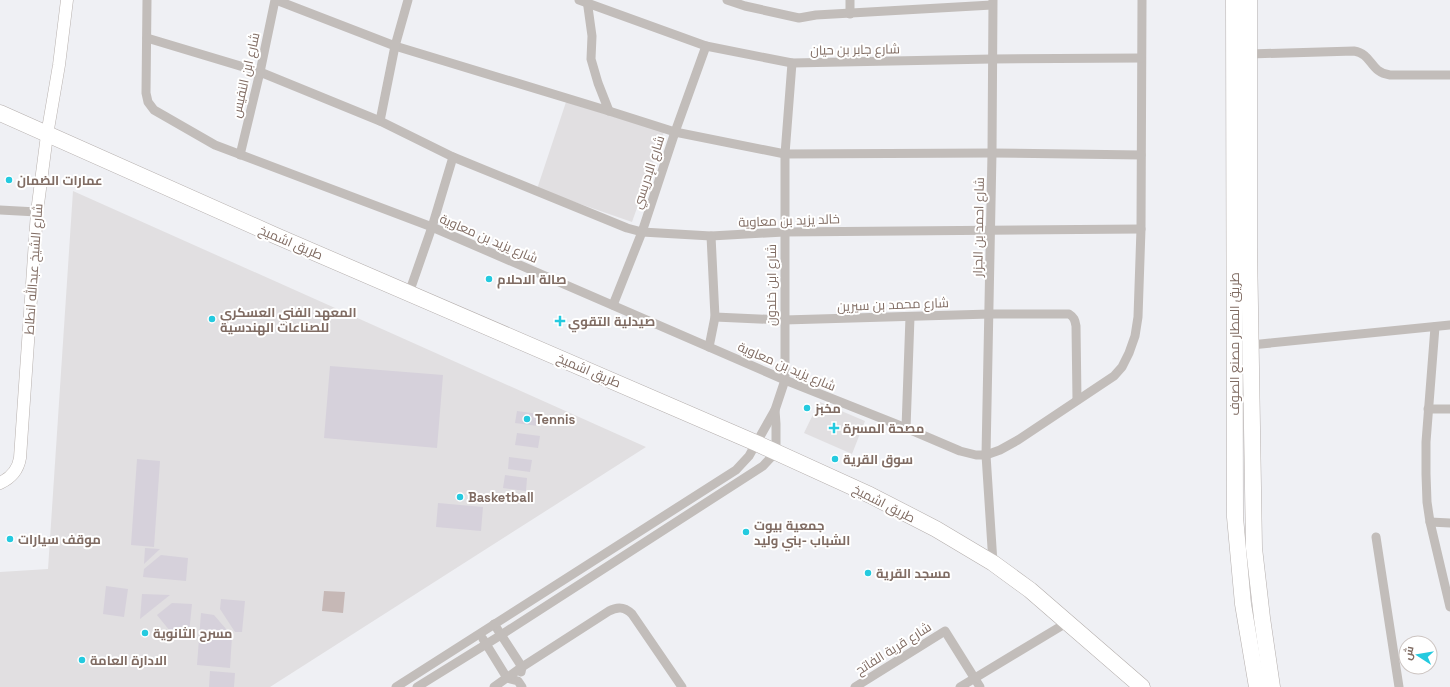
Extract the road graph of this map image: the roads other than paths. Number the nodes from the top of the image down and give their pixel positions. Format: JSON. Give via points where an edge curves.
{"nodes":[{"id":1,"x":67,"y":0,"type":"edge"},
{"id":2,"x":147,"y":0,"type":"edge"},
{"id":3,"x":275,"y":0,"type":"edge"},
{"id":4,"x":408,"y":0,"type":"edge"},
{"id":5,"x":726,"y":0,"type":"edge"},
{"id":6,"x":850,"y":0,"type":"edge"},
{"id":7,"x":1142,"y":0,"type":"edge"},
{"id":8,"x":1234,"y":0,"type":"edge"},
{"id":9,"x":1249,"y":0,"type":"edge"},
{"id":10,"x":584,"y":1,"type":"edge"},
{"id":11,"x":992,"y":3,"type":"edge"},
{"id":12,"x":922,"y":4,"type":"edge"},
{"id":13,"x":850,"y":14,"type":"junction"},
{"id":14,"x":147,"y":38,"type":"junction"},
{"id":15,"x":395,"y":46,"type":"junction"},
{"id":16,"x":706,"y":46,"type":"junction"},
{"id":17,"x":1250,"y":54,"type":"junction"},
{"id":18,"x":1141,"y":58,"type":"junction"},
{"id":19,"x":992,"y":59,"type":"junction"},
{"id":20,"x":792,"y":63,"type":"junction"},
{"id":21,"x":260,"y":72,"type":"junction"},
{"id":22,"x":1450,"y":74,"type":"edge"},
{"id":23,"x":609,"y":111,"type":"junction"},
{"id":24,"x":0,"y":112,"type":"edge"},
{"id":25,"x":380,"y":121,"type":"junction"},
{"id":26,"x":675,"y":132,"type":"junction"},
{"id":27,"x":47,"y":134,"type":"junction"},
{"id":28,"x":992,"y":153,"type":"junction"},
{"id":29,"x":785,"y":154,"type":"junction"},
{"id":30,"x":240,"y":155,"type":"junction"},
{"id":31,"x":1141,"y":155,"type":"junction"},
{"id":32,"x":453,"y":157,"type":"junction"},
{"id":33,"x":1241,"y":198,"type":"junction"},
{"id":34,"x":0,"y":210,"type":"edge"},
{"id":35,"x":37,"y":212,"type":"junction"},
{"id":36,"x":432,"y":227,"type":"junction"},
{"id":37,"x":1141,"y":229,"type":"junction"},
{"id":38,"x":991,"y":230,"type":"junction"},
{"id":39,"x":642,"y":232,"type":"junction"},
{"id":40,"x":784,"y":232,"type":"junction"},
{"id":41,"x":711,"y":236,"type":"junction"},
{"id":42,"x":409,"y":293,"type":"junction"},
{"id":43,"x":613,"y":305,"type":"junction"},
{"id":44,"x":990,"y":314,"type":"junction"},
{"id":45,"x":715,"y":317,"type":"junction"},
{"id":46,"x":910,"y":317,"type":"junction"},
{"id":47,"x":784,"y":320,"type":"junction"},
{"id":48,"x":1450,"y":325,"type":"edge"},
{"id":49,"x":1435,"y":327,"type":"junction"},
{"id":50,"x":1251,"y":344,"type":"junction"},
{"id":51,"x":709,"y":346,"type":"junction"},
{"id":52,"x":784,"y":380,"type":"junction"},
{"id":53,"x":1077,"y":400,"type":"junction"},
{"id":54,"x":1428,"y":409,"type":"junction"},
{"id":55,"x":775,"y":410,"type":"junction"},
{"id":56,"x":1450,"y":410,"type":"edge"},
{"id":57,"x":906,"y":428,"type":"junction"},
{"id":58,"x":756,"y":443,"type":"junction"},
{"id":59,"x":776,"y":452,"type":"junction"},
{"id":60,"x":986,"y":455,"type":"junction"},
{"id":61,"x":0,"y":483,"type":"edge"},
{"id":62,"x":1430,"y":522,"type":"junction"},
{"id":63,"x":1450,"y":523,"type":"edge"},
{"id":64,"x":1376,"y":537,"type":"dead end"},
{"id":65,"x":993,"y":563,"type":"junction"},
{"id":66,"x":1447,"y":585,"type":"edge"},
{"id":67,"x":1450,"y":607,"type":"edge"},
{"id":68,"x":1068,"y":622,"type":"junction"},
{"id":69,"x":494,"y":624,"type":"junction"},
{"id":70,"x":479,"y":633,"type":"junction"},
{"id":71,"x":501,"y":635,"type":"junction"},
{"id":72,"x":486,"y":644,"type":"junction"},
{"id":73,"x":522,"y":667,"type":"junction"},
{"id":74,"x":507,"y":678,"type":"junction"},
{"id":75,"x":974,"y":678,"type":"junction"},
{"id":76,"x":520,"y":684,"type":"edge"},
{"id":77,"x":1264,"y":684,"type":"edge"},
{"id":78,"x":396,"y":687,"type":"edge"},
{"id":79,"x":417,"y":687,"type":"edge"},
{"id":80,"x":494,"y":687,"type":"edge"},
{"id":81,"x":682,"y":687,"type":"edge"},
{"id":82,"x":855,"y":687,"type":"edge"},
{"id":83,"x":960,"y":687,"type":"edge"},
{"id":84,"x":980,"y":687,"type":"edge"},
{"id":85,"x":1142,"y":687,"type":"edge"},
{"id":86,"x":1399,"y":687,"type":"edge"}],
"edges":[{"from":1,"to":27,"type":"main road","name":"شارع الشيخ عبدالله انطاط"},
{"from":2,"to":14,"type":"street","name":"شارع يزيد بن معاوية"},
{"from":3,"to":15,"type":"street"},
{"from":3,"to":21,"type":"street","name":"شارع ابن النفيس"},
{"from":4,"to":15,"type":"street"},
{"from":5,"to":13,"type":"street","via":[[799,18]]},
{"from":6,"to":13,"type":"street"},
{"from":7,"to":18,"type":"street"},
{"from":8,"to":33,"type":"highway","name":"طريق المطار مصنع الصوف"},
{"from":9,"to":17,"type":"highway","name":"طريق المطار مصنع الصوف"},
{"from":10,"to":16,"type":"street","name":"شارع جابر بن حيان"},
{"from":10,"to":23,"type":"street","via":[[592,36],[591,59]]},
{"from":11,"to":12,"type":"street"},
{"from":11,"to":19,"type":"street","name":"شارع احمد بن الجزار"},
{"from":12,"to":13,"type":"street"},
{"from":14,"to":21,"type":"street","name":"خالد يزيد بن معاوية"},
{"from":14,"to":30,"type":"street","name":"شارع يزيد بن معاوية","via":[[146,93],[148,102],[154,110],[215,145]]},
{"from":15,"to":23,"type":"street"},
{"from":15,"to":25,"type":"street"},
{"from":16,"to":20,"type":"street","name":"شارع جابر بن حيان"},
{"from":16,"to":26,"type":"street","name":"شارع الإدريسي"},
{"from":17,"to":22,"type":"street","via":[[1354,51],[1366,56],[1376,70],[1383,74]]},
{"from":17,"to":33,"type":"highway","name":"طريق المطار مصنع الصوف"},
{"from":18,"to":19,"type":"street","name":"شارع جابر بن حيان"},
{"from":18,"to":31,"type":"street"},
{"from":19,"to":20,"type":"street","name":"شارع جابر بن حيان"},
{"from":19,"to":28,"type":"street","name":"شارع احمد بن الجزار"},
{"from":20,"to":29,"type":"street","name":"شارع ابن خلدون"},
{"from":21,"to":25,"type":"street","name":"خالد يزيد بن معاوية"},
{"from":21,"to":30,"type":"street","name":"شارع ابن النفيس"},
{"from":23,"to":26,"type":"street"},
{"from":24,"to":27,"type":"highway","name":"طريق اشميخ"},
{"from":25,"to":32,"type":"street","name":"خالد يزيد بن معاوية"},
{"from":26,"to":29,"type":"street"},
{"from":26,"to":39,"type":"street","name":"شارع الإدريسي"},
{"from":27,"to":35,"type":"main road","name":"شارع الشيخ عبدالله انطاط"},
{"from":27,"to":42,"type":"highway","name":"طريق اشميخ"},
{"from":28,"to":29,"type":"street"},
{"from":28,"to":31,"type":"street"},
{"from":28,"to":38,"type":"street","name":"شارع احمد بن الجزار"},
{"from":29,"to":40,"type":"street","name":"شارع ابن خلدون"},
{"from":30,"to":36,"type":"street","name":"شارع يزيد بن معاوية"},
{"from":31,"to":37,"type":"street"},
{"from":32,"to":36,"type":"street"},
{"from":32,"to":39,"type":"street","name":"خالد يزيد بن معاوية"},
{"from":33,"to":50,"type":"highway","name":"طريق المطار مصنع الصوف"},
{"from":33,"to":77,"type":"highway","name":"طريق المطار مصنع الصوف","via":[[1235,517],[1243,604]]},
{"from":34,"to":35,"type":"street"},
{"from":35,"to":61,"type":"main road","name":"شارع الشيخ عبدالله انطاط","via":[[20,458],[13,474]]},
{"from":36,"to":42,"type":"street"},
{"from":36,"to":43,"type":"street","name":"شارع يزيد بن معاوية"},
{"from":37,"to":38,"type":"street","name":"خالد يزيد بن معاوية"},
{"from":37,"to":53,"type":"street","via":[[1138,316],[1129,353],[1114,376]]},
{"from":38,"to":40,"type":"street","name":"خالد يزيد بن معاوية"},
{"from":38,"to":44,"type":"street","name":"شارع احمد بن الجزار"},
{"from":39,"to":41,"type":"street","name":"خالد يزيد بن معاوية"},
{"from":39,"to":43,"type":"street","name":"شارع الإدريسي"},
{"from":40,"to":41,"type":"street","name":"خالد يزيد بن معاوية"},
{"from":40,"to":47,"type":"street","name":"شارع ابن خلدون"},
{"from":41,"to":45,"type":"street"},
{"from":42,"to":58,"type":"highway","name":"طريق اشميخ"},
{"from":43,"to":51,"type":"street","name":"شارع يزيد بن معاوية"},
{"from":44,"to":46,"type":"street","name":"شارع محمد بن سيرين"},
{"from":44,"to":53,"type":"street","name":"شارع محمد بن سيرين","via":[[1063,313],[1072,316],[1076,326]]},
{"from":44,"to":60,"type":"street","name":"شارع احمد بن الجزار"},
{"from":45,"to":47,"type":"street","name":"شارع محمد بن سيرين"},
{"from":45,"to":51,"type":"street"},
{"from":46,"to":47,"type":"street","name":"شارع محمد بن سيرين"},
{"from":46,"to":57,"type":"street"},
{"from":47,"to":52,"type":"street","name":"شارع ابن خلدون"},
{"from":48,"to":49,"type":"street"},
{"from":49,"to":50,"type":"street"},
{"from":49,"to":54,"type":"street"},
{"from":50,"to":77,"type":"highway","name":"طريق المطار مصنع الصوف","via":[[1254,548],[1262,618]]},
{"from":51,"to":52,"type":"street","name":"شارع يزيد بن معاوية"},
{"from":52,"to":55,"type":"street","name":"شارع ابن خلدون"},
{"from":52,"to":57,"type":"street","name":"شارع يزيد بن معاوية"},
{"from":53,"to":60,"type":"street","via":[[1018,440]]},
{"from":54,"to":56,"type":"street"},
{"from":54,"to":62,"type":"street","via":[[1426,474]]},
{"from":55,"to":58,"type":"street"},
{"from":55,"to":59,"type":"street"},
{"from":57,"to":60,"type":"street","name":"شارع يزيد بن معاوية","via":[[960,451]]},
{"from":58,"to":59,"type":"highway","name":"طريق اشميخ"},
{"from":58,"to":69,"type":"street","via":[[749,456],[736,470]]},
{"from":59,"to":65,"type":"highway","name":"طريق اشميخ","via":[[870,495],[936,529]]},
{"from":59,"to":71,"type":"street","via":[[763,466]]},
{"from":60,"to":65,"type":"street","name":"شارع احمد بن الجزار"},
{"from":62,"to":63,"type":"street"},
{"from":62,"to":66,"type":"street"},
{"from":64,"to":86,"type":"street"},
{"from":65,"to":68,"type":"highway","name":"طريق اشميخ"},
{"from":66,"to":67,"type":"street"},
{"from":68,"to":75,"type":"street"},
{"from":68,"to":85,"type":"highway","name":"طريق اشميخ"},
{"from":69,"to":70,"type":"street"},
{"from":69,"to":71,"type":"street"},
{"from":70,"to":72,"type":"street"},
{"from":70,"to":78,"type":"street"},
{"from":71,"to":72,"type":"street"},
{"from":71,"to":73,"type":"street"},
{"from":72,"to":74,"type":"street"},
{"from":72,"to":79,"type":"street"},
{"from":73,"to":74,"type":"street"},
{"from":73,"to":76,"type":"street"},
{"from":73,"to":81,"type":"street","via":[[609,611],[621,608],[632,614]]},
{"from":74,"to":76,"type":"street"},
{"from":74,"to":80,"type":"street"},
{"from":75,"to":82,"type":"street","name":"شارع قرية الفاتح","via":[[945,631]]},
{"from":75,"to":83,"type":"street"},
{"from":75,"to":84,"type":"street"}]}
